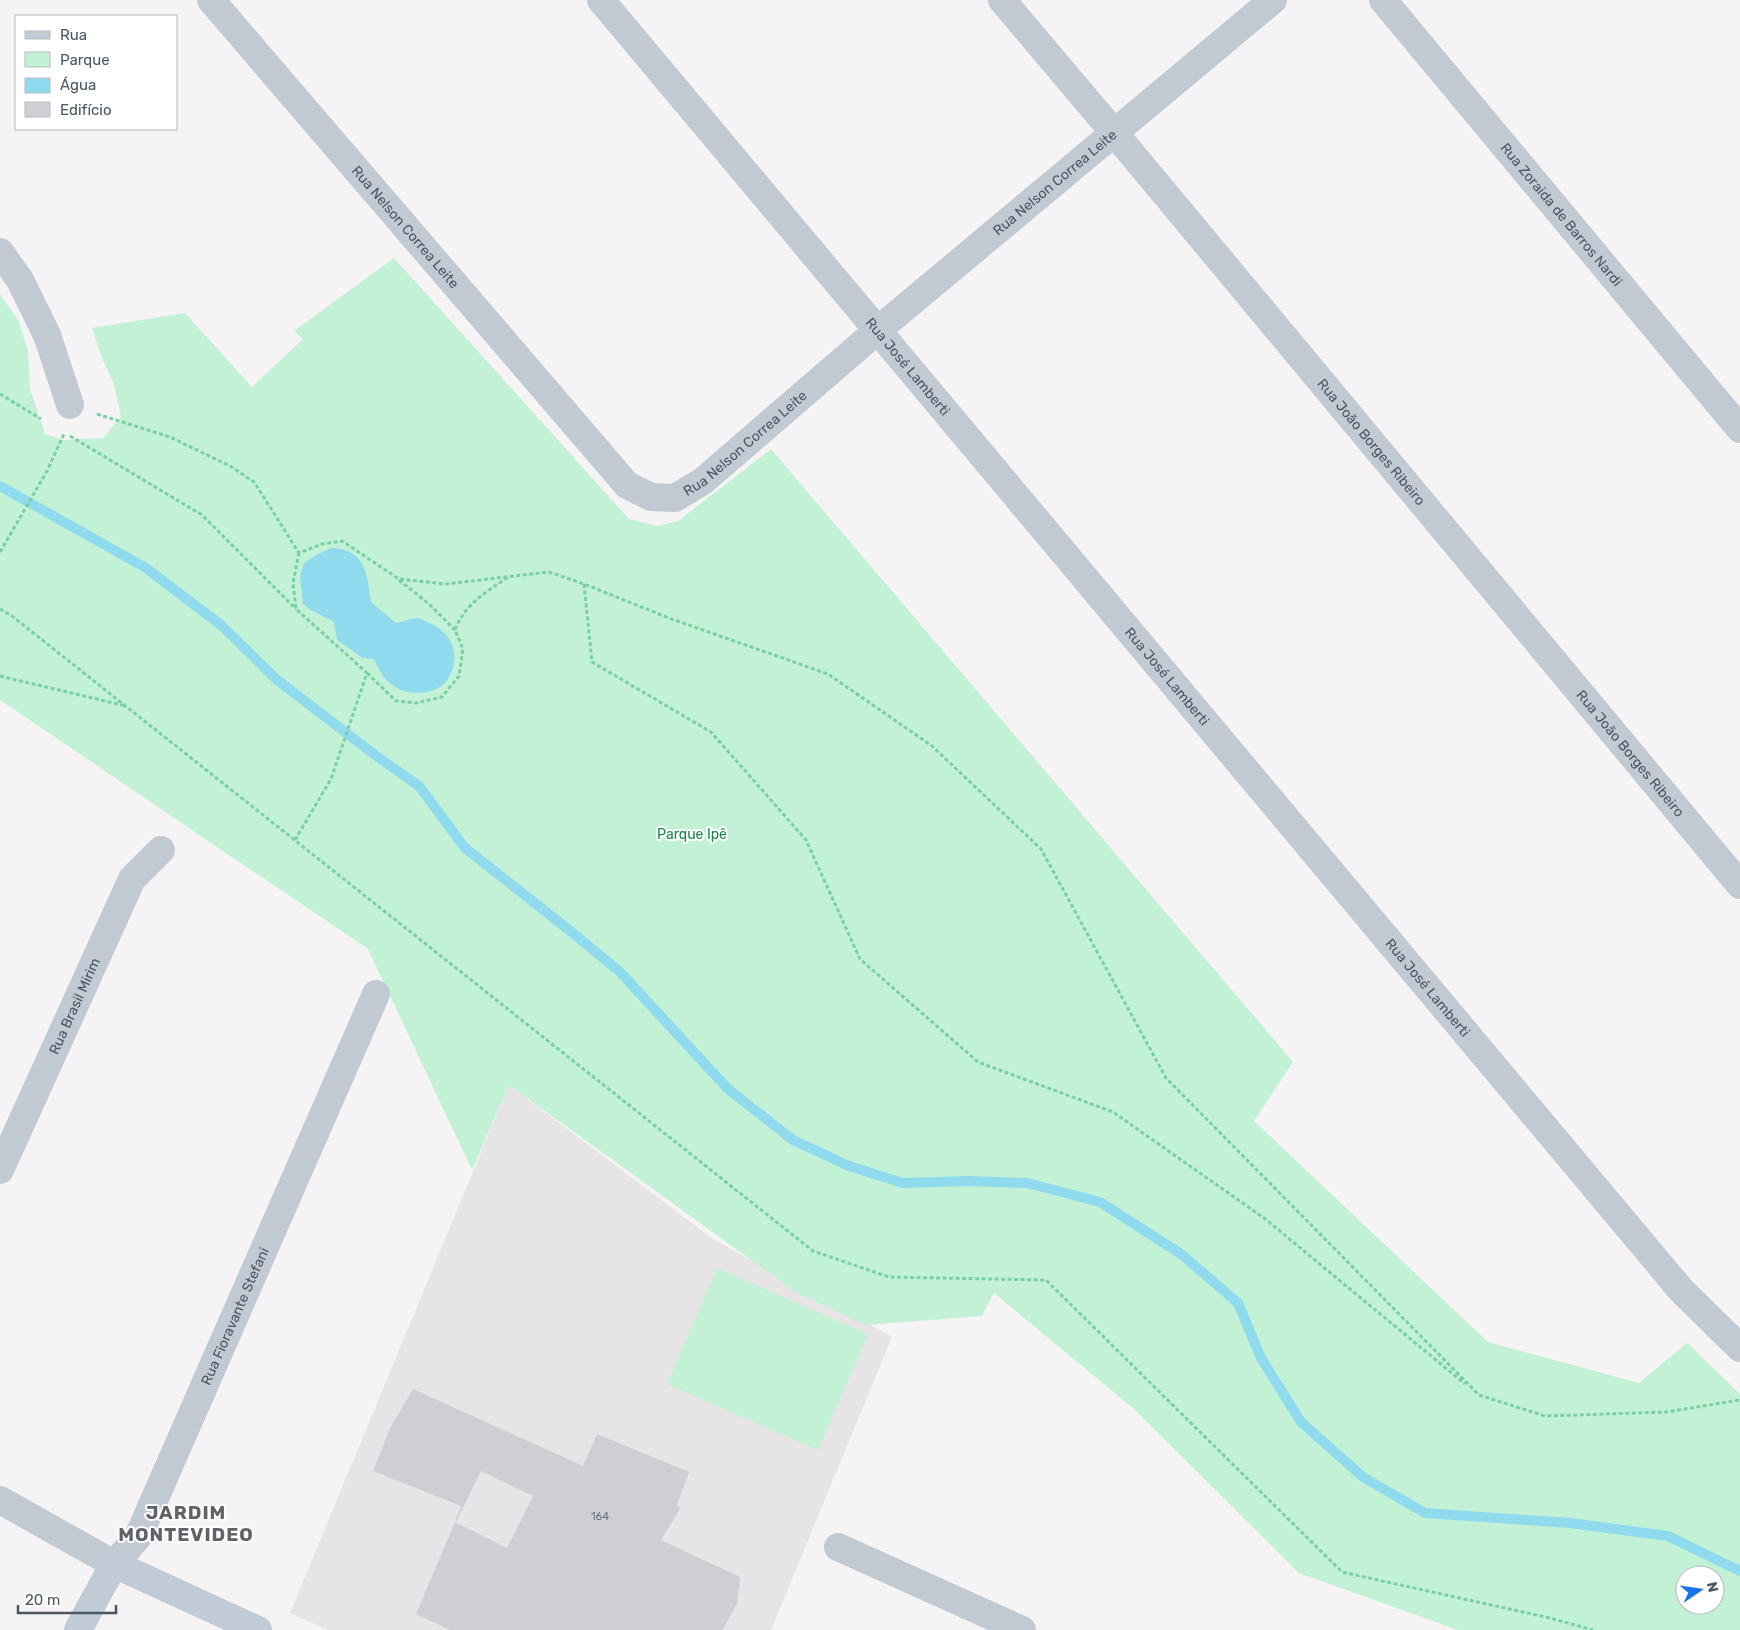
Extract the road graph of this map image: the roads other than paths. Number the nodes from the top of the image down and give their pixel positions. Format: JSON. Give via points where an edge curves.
{"nodes":[{"id":1,"x":211,"y":0,"type":"edge"},
{"id":2,"x":602,"y":0,"type":"edge"},
{"id":3,"x":1002,"y":0,"type":"edge"},
{"id":4,"x":1273,"y":0,"type":"edge"},
{"id":5,"x":1383,"y":0,"type":"edge"},
{"id":6,"x":1114,"y":133,"type":"junction"},
{"id":7,"x":0,"y":252,"type":"edge"},
{"id":8,"x":878,"y":330,"type":"junction"},
{"id":9,"x":70,"y":405,"type":"road end"},
{"id":10,"x":1740,"y":429,"type":"edge"},
{"id":11,"x":161,"y":850,"type":"dead end"},
{"id":12,"x":1740,"y":885,"type":"edge"},
{"id":13,"x":376,"y":994,"type":"dead end"},
{"id":14,"x":0,"y":1170,"type":"edge"},
{"id":15,"x":1740,"y":1348,"type":"edge"},
{"id":16,"x":0,"y":1500,"type":"edge"},
{"id":17,"x":838,"y":1548,"type":"dead end"},
{"id":18,"x":114,"y":1564,"type":"junction"},
{"id":19,"x":78,"y":1630,"type":"edge"},
{"id":20,"x":258,"y":1630,"type":"edge"},
{"id":21,"x":1022,"y":1630,"type":"edge"}],
"edges":[{"from":1,"to":8,"type":"street","name":"Rua Nelson Correa Leite","via":[[627,485],[651,497],[675,498],[696,485]]},
{"from":2,"to":8,"type":"street","name":"Rua José Lamberti"},
{"from":3,"to":6,"type":"street","name":"Rua João Borges Ribeiro"},
{"from":4,"to":6,"type":"street","name":"Rua Nelson Correa Leite"},
{"from":5,"to":10,"type":"street","name":"Rua Zoraida de Barros Nardi"},
{"from":6,"to":8,"type":"street","name":"Rua Nelson Correa Leite"},
{"from":6,"to":12,"type":"street","name":"Rua João Borges Ribeiro"},
{"from":7,"to":9,"type":"street","via":[[20,280],[47,335]]},
{"from":8,"to":15,"type":"street","name":"Rua José Lamberti","via":[[1681,1290]]},
{"from":11,"to":14,"type":"street","name":"Rua Brasil Mirim","via":[[132,879]]},
{"from":13,"to":18,"type":"street","name":"Rua Fioravante Stefani","via":[[138,1537]]},
{"from":16,"to":18,"type":"street"},
{"from":17,"to":21,"type":"street"},
{"from":18,"to":19,"type":"street","name":"Rua Fioravante Stefani"},
{"from":18,"to":20,"type":"street"}]}
